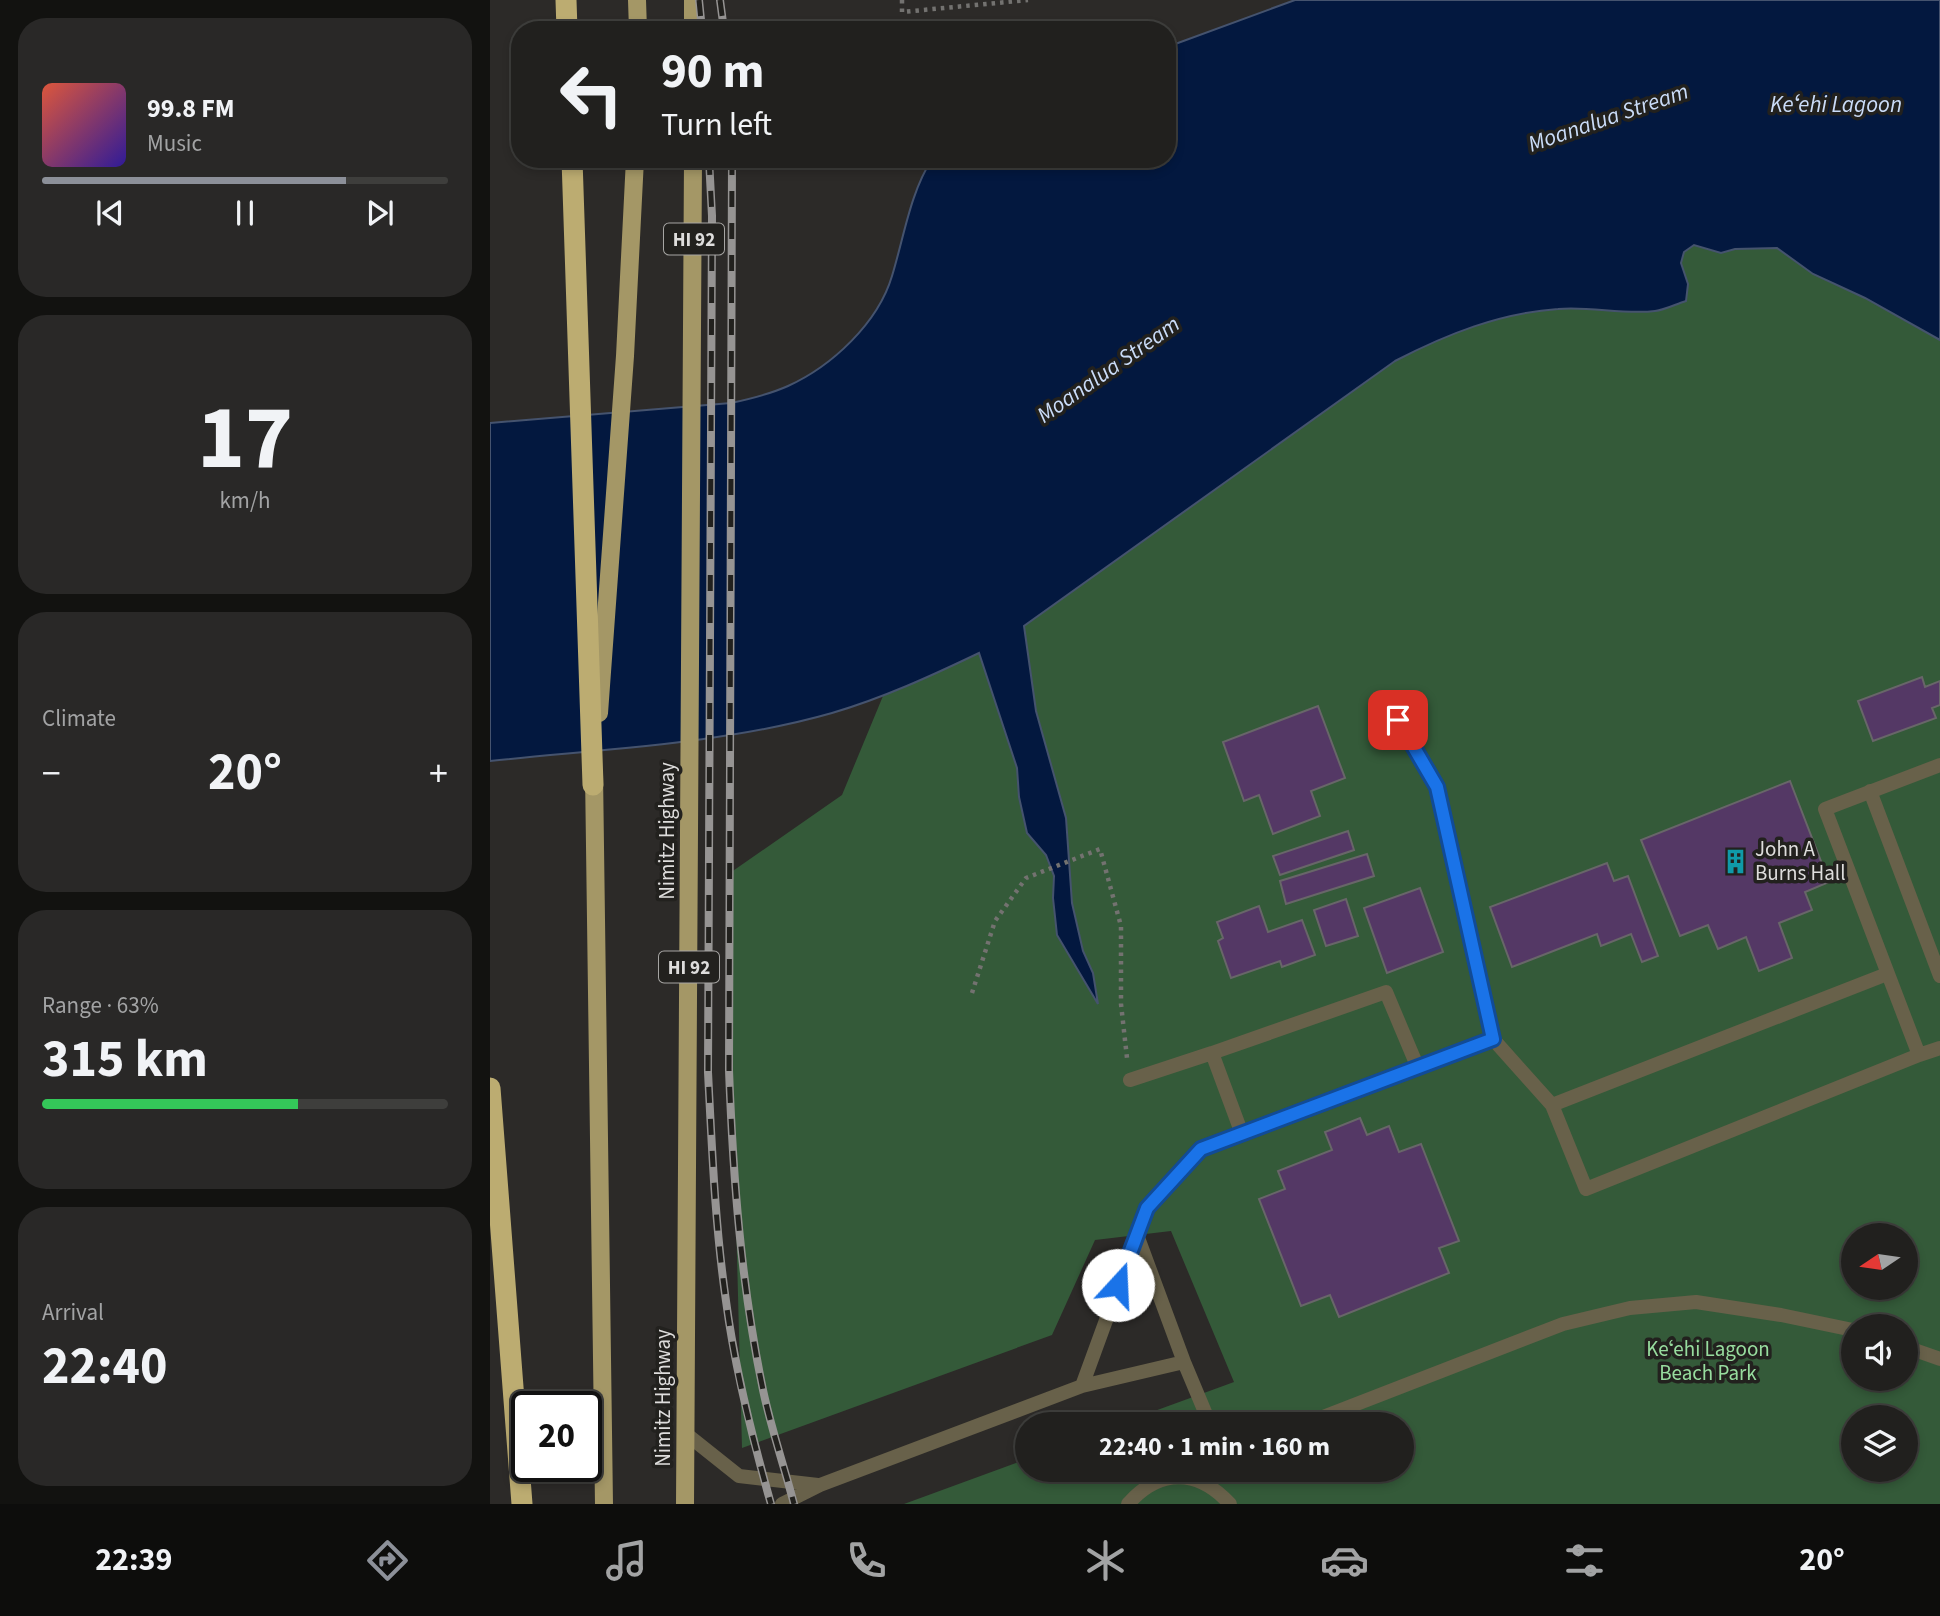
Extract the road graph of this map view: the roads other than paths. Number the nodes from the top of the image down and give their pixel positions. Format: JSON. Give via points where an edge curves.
{"nodes":[{"id":1,"x":566,"y":0,"type":"edge"},
{"id":2,"x":637,"y":0,"type":"edge"},
{"id":3,"x":693,"y":0,"type":"edge"},
{"id":4,"x":567,"y":21,"type":"edge"},
{"id":5,"x":638,"y":21,"type":"edge"},
{"id":6,"x":693,"y":21,"type":"edge"},
{"id":7,"x":572,"y":168,"type":"edge"},
{"id":8,"x":635,"y":168,"type":"edge"},
{"id":9,"x":694,"y":168,"type":"edge"},
{"id":10,"x":1398,"y":720,"type":"dead end"},
{"id":11,"x":1940,"y":765,"type":"edge"},
{"id":12,"x":593,"y":785,"type":"junction"},
{"id":13,"x":1870,"y":791,"type":"junction"},
{"id":14,"x":1887,"y":974,"type":"junction"},
{"id":15,"x":1940,"y":976,"type":"edge"},
{"id":16,"x":1493,"y":1039,"type":"junction"},
{"id":17,"x":1940,"y":1048,"type":"edge"},
{"id":18,"x":1212,"y":1053,"type":"junction"},
{"id":19,"x":1919,"y":1055,"type":"junction"},
{"id":20,"x":1418,"y":1068,"type":"junction"},
{"id":21,"x":1130,"y":1080,"type":"road end"},
{"id":22,"x":490,"y":1088,"type":"edge"},
{"id":23,"x":1552,"y":1105,"type":"junction"},
{"id":24,"x":1242,"y":1134,"type":"junction"},
{"id":25,"x":1137,"y":1235,"type":"junction"},
{"id":26,"x":1841,"y":1328,"type":"edge"},
{"id":27,"x":1918,"y":1350,"type":"edge"},
{"id":28,"x":1938,"y":1355,"type":"edge"},
{"id":29,"x":1184,"y":1362,"type":"junction"},
{"id":30,"x":1082,"y":1386,"type":"junction"},
{"id":31,"x":1205,"y":1412,"type":"edge"},
{"id":32,"x":1336,"y":1412,"type":"edge"},
{"id":33,"x":685,"y":1433,"type":"junction"},
{"id":34,"x":1155,"y":1482,"type":"edge"},
{"id":35,"x":1210,"y":1482,"type":"edge"},
{"id":36,"x":820,"y":1485,"type":"junction"},
{"id":37,"x":522,"y":1504,"type":"edge"},
{"id":38,"x":604,"y":1504,"type":"edge"},
{"id":39,"x":685,"y":1504,"type":"edge"},
{"id":40,"x":782,"y":1504,"type":"edge"},
{"id":41,"x":1128,"y":1504,"type":"edge"},
{"id":42,"x":1230,"y":1504,"type":"edge"}],
"edges":[{"from":1,"to":4,"type":"highway"},
{"from":2,"to":5,"type":"main road"},
{"from":3,"to":6,"type":"main road"},
{"from":7,"to":12,"type":"highway"},
{"from":8,"to":12,"type":"main road"},
{"from":9,"to":33,"type":"main road","name":"Nimitz Highway","number":"HI 92"},
{"from":10,"to":16,"type":"lane","via":[[1437,787]]},
{"from":11,"to":13,"type":"lane"},
{"from":12,"to":38,"type":"main road"},
{"from":13,"to":14,"type":"lane","via":[[1825,809]]},
{"from":13,"to":15,"type":"lane"},
{"from":14,"to":19,"type":"lane"},
{"from":14,"to":23,"type":"lane"},
{"from":16,"to":20,"type":"lane"},
{"from":16,"to":23,"type":"lane"},
{"from":17,"to":19,"type":"lane"},
{"from":18,"to":20,"type":"lane","via":[[1386,992]]},
{"from":18,"to":21,"type":"lane"},
{"from":18,"to":24,"type":"lane"},
{"from":19,"to":23,"type":"lane","via":[[1586,1189]]},
{"from":20,"to":24,"type":"lane"},
{"from":22,"to":37,"type":"highway"},
{"from":24,"to":25,"type":"lane","via":[[1201,1149],[1147,1208]]},
{"from":25,"to":29,"type":"lane"},
{"from":25,"to":30,"type":"lane"},
{"from":26,"to":32,"type":"lane","via":[[1696,1302],[1630,1308],[1563,1324]]},
{"from":27,"to":28,"type":"lane"},
{"from":29,"to":30,"type":"lane"},
{"from":29,"to":31,"type":"lane"},
{"from":30,"to":36,"type":"lane"},
{"from":33,"to":36,"type":"lane","via":[[739,1476]]},
{"from":33,"to":39,"type":"main road","name":"Nimitz Highway","number":"HI 92"},
{"from":34,"to":41,"type":"lane"},
{"from":35,"to":42,"type":"lane"},
{"from":36,"to":40,"type":"lane"}]}
